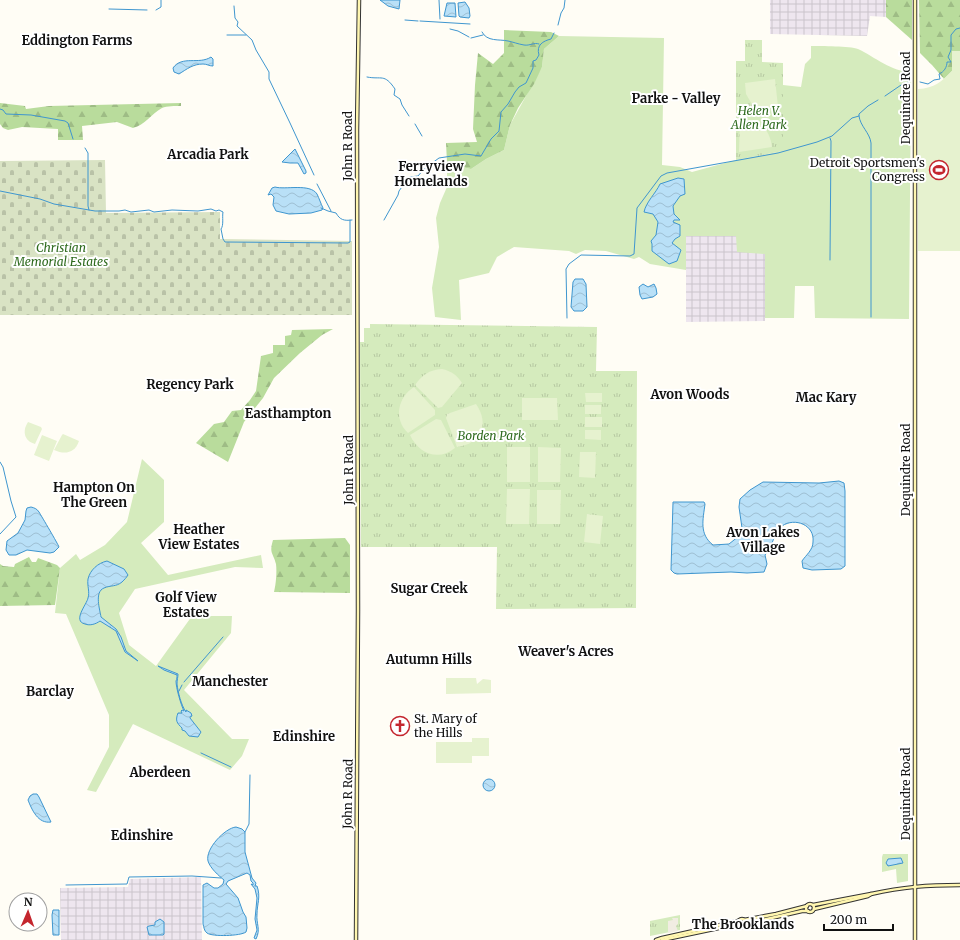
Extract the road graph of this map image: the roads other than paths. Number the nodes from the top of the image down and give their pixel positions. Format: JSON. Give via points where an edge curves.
{"nodes":[{"id":1,"x":359,"y":0,"type":"edge"},
{"id":2,"x":915,"y":0,"type":"edge"},
{"id":3,"x":960,"y":885,"type":"edge"},
{"id":4,"x":915,"y":886,"type":"junction"},
{"id":5,"x":871,"y":894,"type":"junction"},
{"id":6,"x":813,"y":905,"type":"junction"},
{"id":7,"x":807,"y":906,"type":"junction"},
{"id":8,"x":814,"y":909,"type":"junction"},
{"id":9,"x":808,"y":911,"type":"junction"},
{"id":10,"x":744,"y":920,"type":"junction"},
{"id":11,"x":738,"y":921,"type":"junction"},
{"id":12,"x":745,"y":924,"type":"junction"},
{"id":13,"x":739,"y":925,"type":"junction"},
{"id":14,"x":356,"y":940,"type":"edge"},
{"id":15,"x":656,"y":940,"type":"edge"},
{"id":16,"x":661,"y":940,"type":"edge"},
{"id":17,"x":915,"y":940,"type":"edge"}],
"edges":[{"from":1,"to":14,"type":"main road","name":"John R Road"},
{"from":2,"to":4,"type":"main road","name":"Dequindre Road"},
{"from":3,"to":4,"type":"main road"},
{"from":4,"to":5,"type":"main road"},
{"from":4,"to":17,"type":"main road","name":"Dequindre Road"},
{"from":5,"to":6,"type":"main road"},
{"from":5,"to":8,"type":"main road"},
{"from":6,"to":7,"type":"main road"},
{"from":6,"to":8,"type":"main road"},
{"from":7,"to":9,"type":"main road"},
{"from":7,"to":10,"type":"main road"},
{"from":8,"to":9,"type":"main road"},
{"from":9,"to":12,"type":"main road"},
{"from":10,"to":11,"type":"main road"},
{"from":10,"to":12,"type":"main road"},
{"from":11,"to":13,"type":"main road"},
{"from":11,"to":16,"type":"main road"},
{"from":12,"to":13,"type":"main road","via":[[742,927]]},
{"from":13,"to":16,"type":"main road"},
{"from":15,"to":16,"type":"main road"}]}
